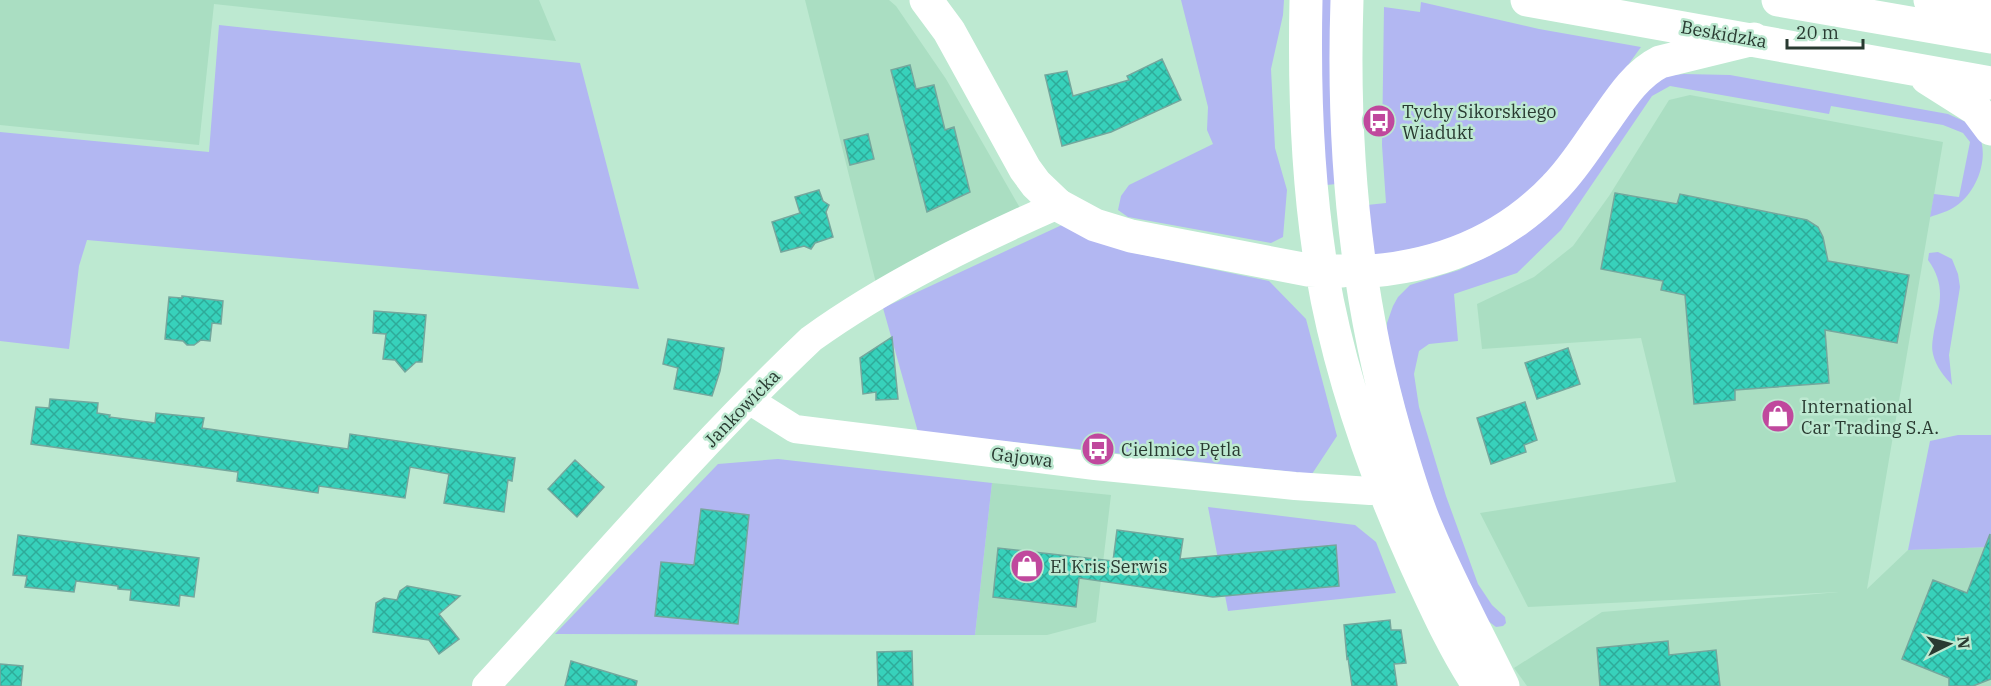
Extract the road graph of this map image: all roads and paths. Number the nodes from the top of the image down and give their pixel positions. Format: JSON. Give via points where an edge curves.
{"nodes":[{"id":1,"x":926,"y":0,"type":"edge"},
{"id":2,"x":1306,"y":0,"type":"edge"},
{"id":3,"x":1347,"y":0,"type":"edge"},
{"id":4,"x":1527,"y":0,"type":"edge"},
{"id":5,"x":1778,"y":0,"type":"edge"},
{"id":6,"x":1930,"y":0,"type":"edge"},
{"id":7,"x":1991,"y":15,"type":"edge"},
{"id":8,"x":1991,"y":37,"type":"edge"},
{"id":9,"x":1754,"y":39,"type":"junction"},
{"id":10,"x":1913,"y":70,"type":"junction"},
{"id":11,"x":1991,"y":82,"type":"edge"},
{"id":12,"x":1991,"y":129,"type":"edge"},
{"id":13,"x":1058,"y":205,"type":"junction"},
{"id":14,"x":1322,"y":271,"type":"junction"},
{"id":15,"x":1359,"y":272,"type":"junction"},
{"id":16,"x":749,"y":399,"type":"junction"},
{"id":17,"x":1397,"y":485,"type":"junction"},
{"id":18,"x":486,"y":686,"type":"edge"},
{"id":19,"x":1479,"y":686,"type":"edge"},
{"id":20,"x":1503,"y":686,"type":"edge"}],
"edges":[{"from":1,"to":13,"type":"street","via":[[949,31],[1025,169]]},
{"from":2,"to":14,"type":"street","via":[[1307,138]]},
{"from":3,"to":15,"type":"street","via":[[1349,182]]},
{"from":4,"to":9,"type":"street","name":"Beskidzka"},
{"from":5,"to":8,"type":"street"},
{"from":6,"to":7,"type":"street"},
{"from":9,"to":10,"type":"street","name":"Beskidzka"},
{"from":9,"to":15,"type":"street","via":[[1648,68],[1555,187],[1499,232],[1433,261]]},
{"from":10,"to":11,"type":"street","name":"Beskidzka"},
{"from":10,"to":12,"type":"street","via":[[1976,109]]},
{"from":13,"to":14,"type":"street","via":[[1116,232]]},
{"from":13,"to":16,"type":"street","name":"Jankowicka","via":[[951,256],[836,321],[811,339]]},
{"from":14,"to":15,"type":"street"},
{"from":14,"to":17,"type":"street","via":[[1351,393]]},
{"from":15,"to":17,"type":"street"},
{"from":16,"to":17,"type":"street","name":"Gajowa","via":[[795,429],[1283,485],[1354,490]]},
{"from":16,"to":18,"type":"street","name":"Jankowicka","via":[[676,474]]},
{"from":17,"to":19,"type":"street","via":[[1395,517],[1442,620]]},
{"from":17,"to":20,"type":"street","via":[[1426,526]]}]}
